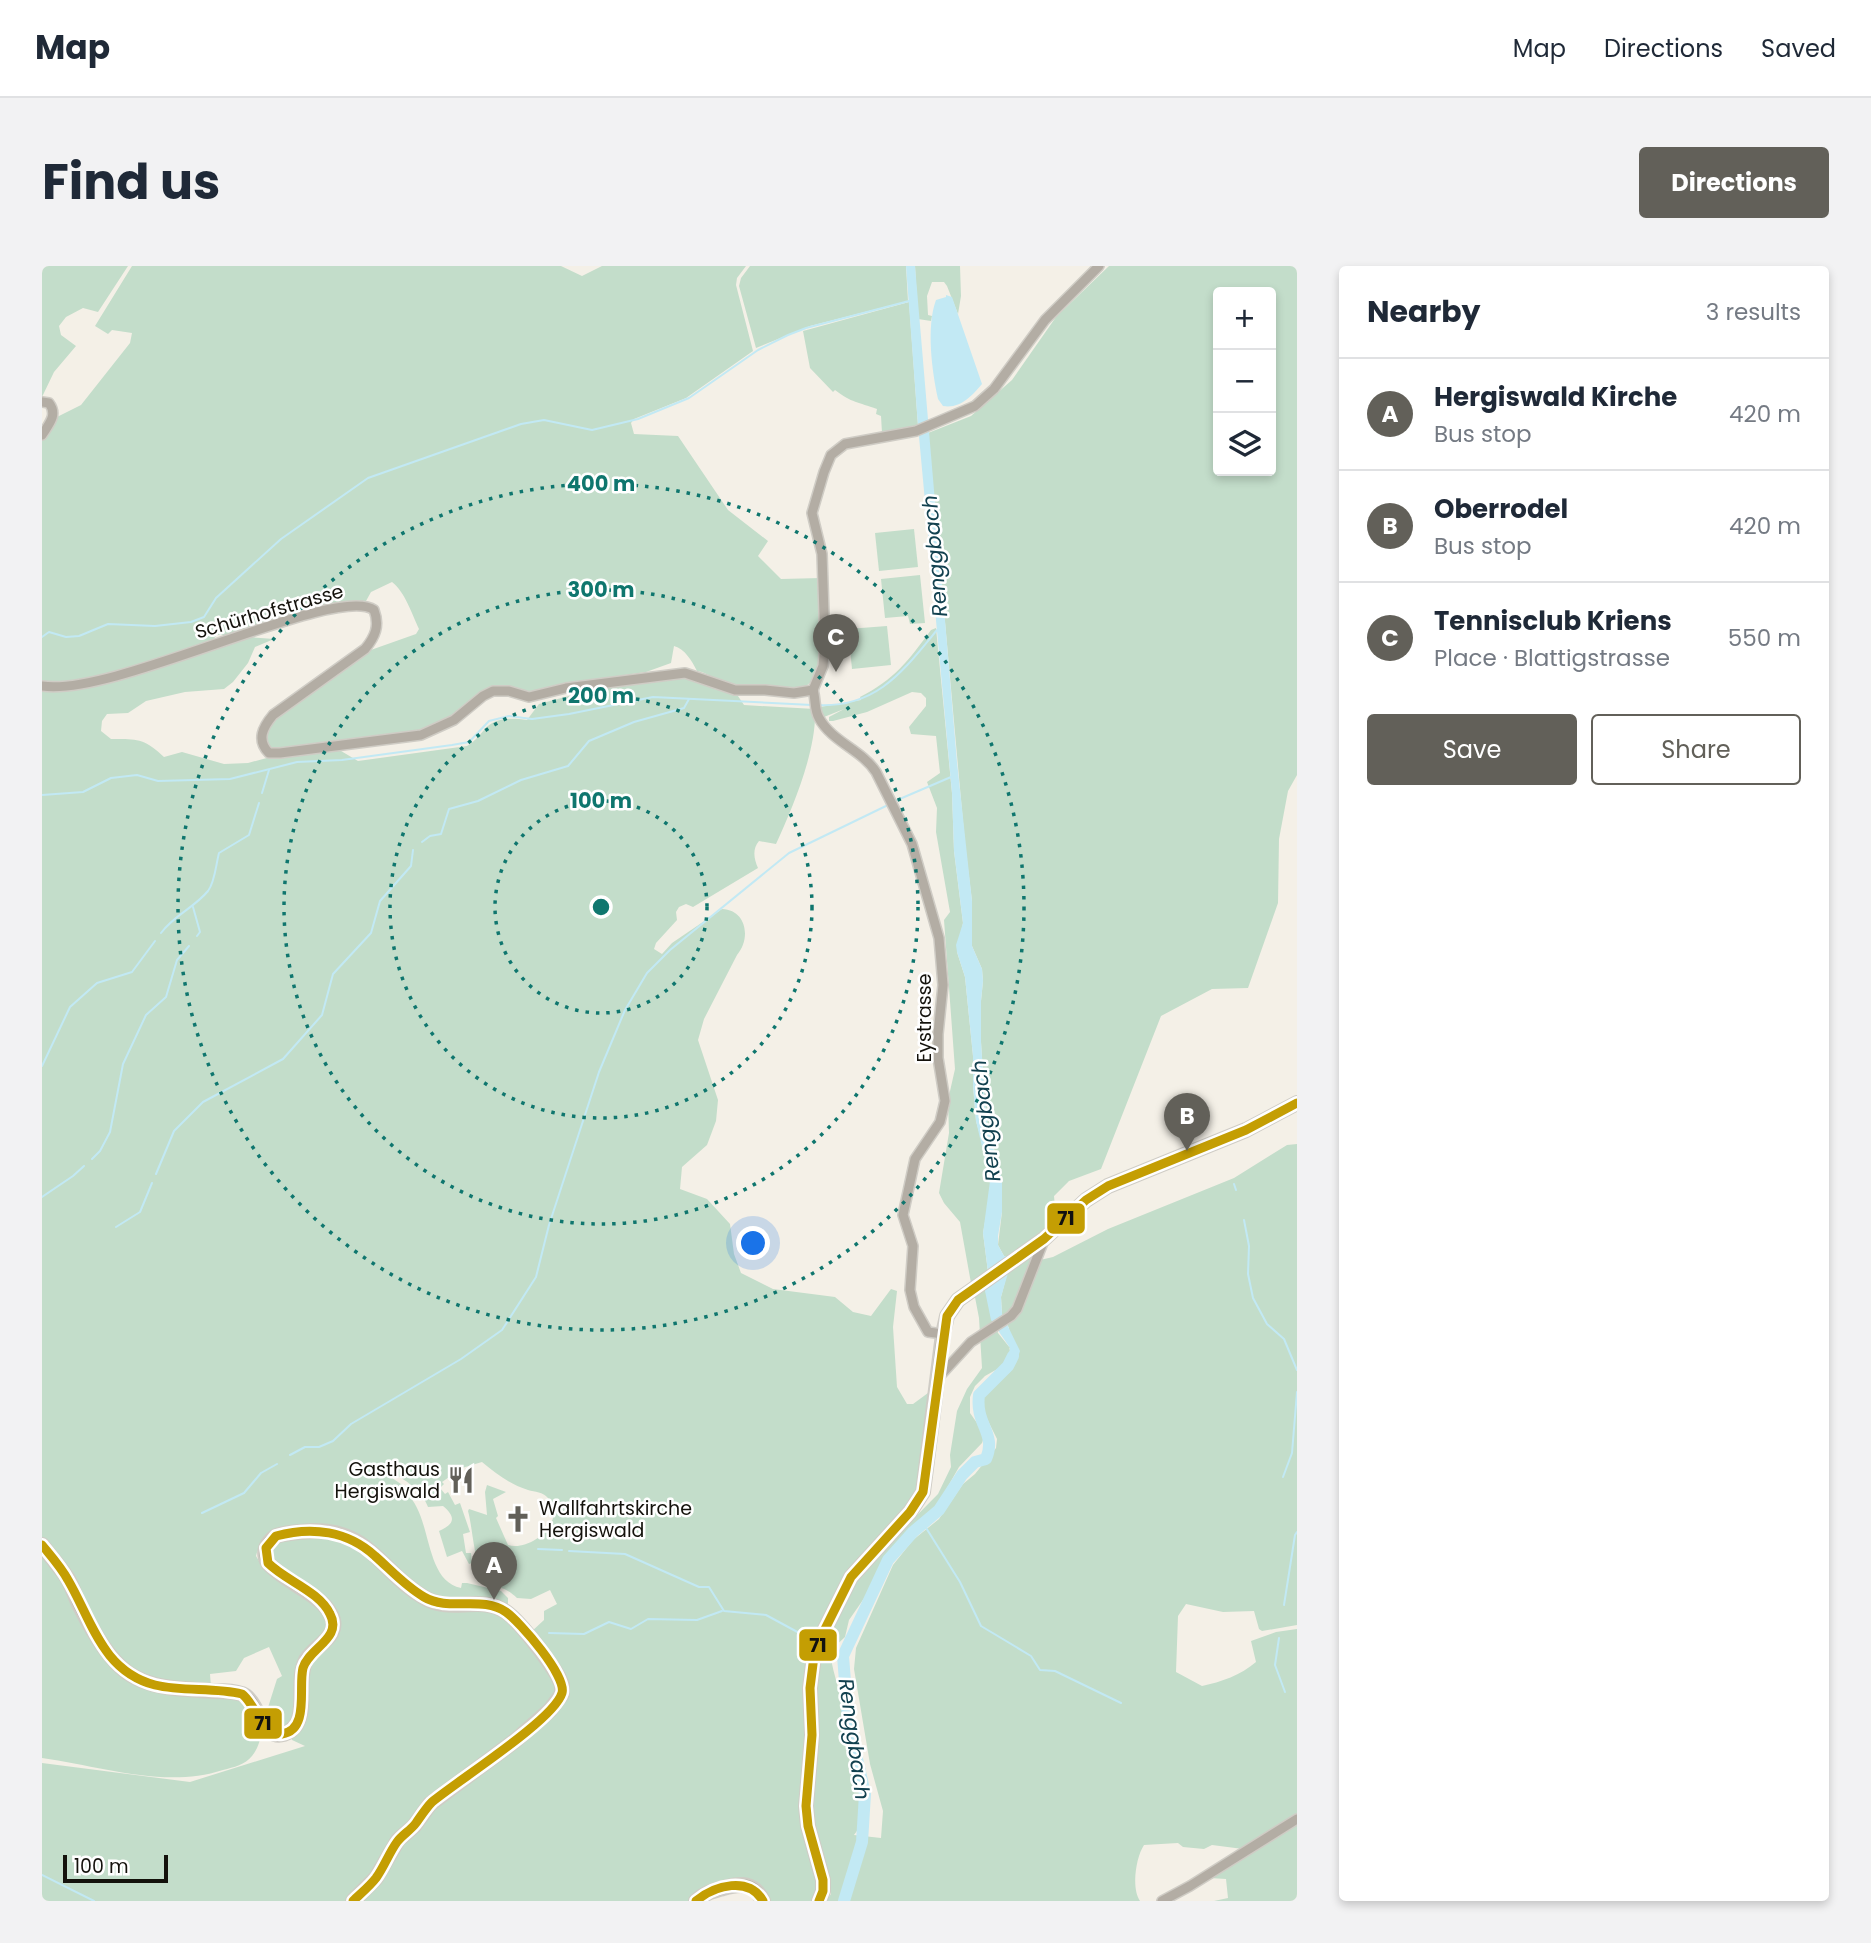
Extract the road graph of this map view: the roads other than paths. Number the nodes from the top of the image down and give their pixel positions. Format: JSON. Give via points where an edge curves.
{"nodes":[{"id":1,"x":1100,"y":266,"type":"edge"},
{"id":2,"x":42,"y":402,"type":"edge"},
{"id":3,"x":42,"y":435,"type":"edge"},
{"id":4,"x":42,"y":686,"type":"edge"},
{"id":5,"x":815,"y":694,"type":"junction"},
{"id":6,"x":1297,"y":1103,"type":"edge"},
{"id":7,"x":1044,"y":1239,"type":"junction"},
{"id":8,"x":943,"y":1334,"type":"junction"},
{"id":9,"x":938,"y":1378,"type":"junction"},
{"id":10,"x":42,"y":1545,"type":"edge"},
{"id":11,"x":1297,"y":1819,"type":"edge"},
{"id":12,"x":353,"y":1901,"type":"edge"},
{"id":13,"x":696,"y":1901,"type":"edge"},
{"id":14,"x":763,"y":1901,"type":"edge"},
{"id":15,"x":818,"y":1901,"type":"edge"},
{"id":16,"x":1163,"y":1901,"type":"edge"}],
"edges":[{"from":1,"to":5,"type":"street","via":[[1045,320],[994,389],[975,406],[916,431],[845,444],[833,452],[812,513],[822,554],[825,644]]},
{"from":2,"to":3,"type":"street","via":[[49,403],[53,412]]},
{"from":4,"to":5,"type":"street","name":"Schürhofstrasse","via":[[121,676],[287,621],[356,604],[374,610],[377,626],[372,641],[273,715],[261,738],[269,752],[421,735],[454,720],[493,691],[529,697],[685,673],[736,690]]},
{"from":5,"to":8,"type":"street","name":"Eystrasse","via":[[819,719],[876,772],[912,844],[939,938],[943,985],[938,1046],[945,1101],[940,1122],[917,1153],[902,1215],[913,1246],[910,1290],[914,1307],[928,1332]]},
{"from":6,"to":7,"type":"street","via":[[1245,1130],[1108,1186]]},
{"from":7,"to":8,"type":"street","via":[[958,1300],[947,1316]]},
{"from":7,"to":9,"type":"street","via":[[1011,1317],[958,1354]]},
{"from":8,"to":9,"type":"street"},
{"from":9,"to":15,"type":"street","via":[[919,1501],[851,1577],[818,1643],[810,1688],[812,1735],[806,1807],[823,1880]]},
{"from":10,"to":12,"type":"street","via":[[122,1668],[155,1685],[246,1695],[264,1726],[275,1733],[287,1732],[297,1723],[303,1668],[333,1626],[324,1605],[268,1563],[266,1548],[276,1536],[315,1531],[350,1537],[427,1599],[451,1606],[487,1605],[514,1619],[558,1676],[560,1697],[516,1740],[430,1804],[398,1840],[384,1868]]},
{"from":11,"to":16,"type":"street"},
{"from":13,"to":14,"type":"street","via":[[741,1884],[755,1889]]}]}
